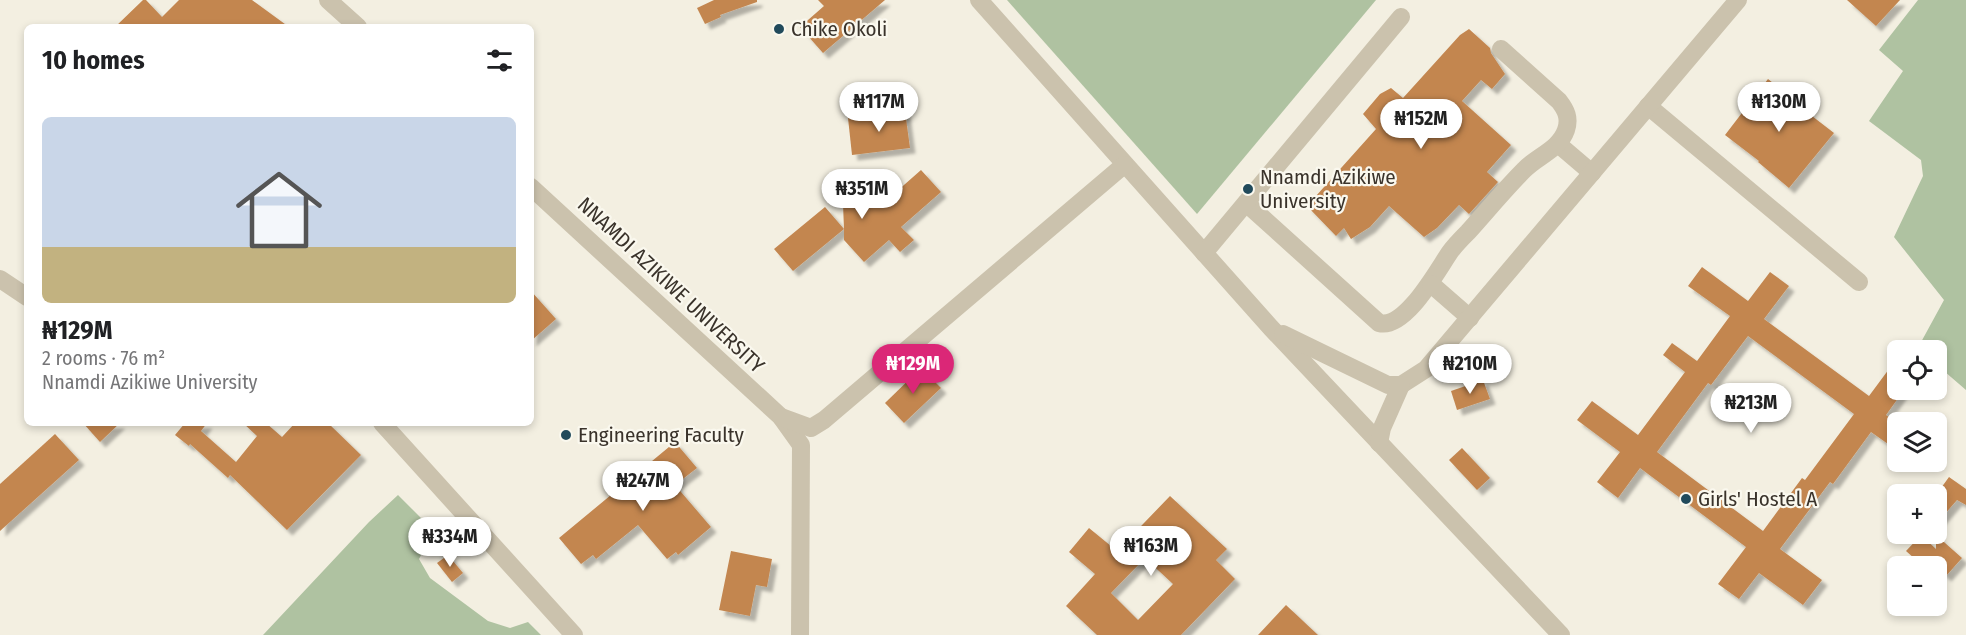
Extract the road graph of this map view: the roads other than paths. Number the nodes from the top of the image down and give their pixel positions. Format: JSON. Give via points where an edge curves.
{"nodes":[{"id":1,"x":328,"y":0,"type":"edge"},
{"id":2,"x":979,"y":0,"type":"edge"},
{"id":3,"x":1738,"y":0,"type":"edge"},
{"id":4,"x":1401,"y":16,"type":"dead end"},
{"id":5,"x":355,"y":24,"type":"edge"},
{"id":6,"x":1501,"y":49,"type":"dead end"},
{"id":7,"x":1648,"y":106,"type":"junction"},
{"id":8,"x":1558,"y":144,"type":"junction"},
{"id":9,"x":1124,"y":165,"type":"junction"},
{"id":10,"x":1592,"y":173,"type":"junction"},
{"id":11,"x":534,"y":190,"type":"edge"},
{"id":12,"x":1246,"y":203,"type":"junction"},
{"id":13,"x":1204,"y":254,"type":"junction"},
{"id":14,"x":0,"y":279,"type":"edge"},
{"id":15,"x":1859,"y":282,"type":"dead end"},
{"id":16,"x":1431,"y":284,"type":"junction"},
{"id":17,"x":24,"y":295,"type":"edge"},
{"id":18,"x":1470,"y":318,"type":"junction"},
{"id":19,"x":1271,"y":328,"type":"junction"},
{"id":20,"x":1401,"y":385,"type":"junction"},
{"id":21,"x":781,"y":417,"type":"junction"},
{"id":22,"x":385,"y":426,"type":"edge"},
{"id":23,"x":811,"y":428,"type":"junction"},
{"id":24,"x":1379,"y":443,"type":"junction"},
{"id":25,"x":801,"y":445,"type":"junction"},
{"id":26,"x":574,"y":635,"type":"edge"},
{"id":27,"x":800,"y":635,"type":"edge"},
{"id":28,"x":1561,"y":635,"type":"edge"}],
"edges":[{"from":1,"to":5,"type":"street"},
{"from":2,"to":9,"type":"street"},
{"from":3,"to":7,"type":"street"},
{"from":4,"to":12,"type":"street"},
{"from":6,"to":8,"type":"street","via":[[1566,110],[1567,129]]},
{"from":7,"to":10,"type":"street"},
{"from":7,"to":15,"type":"street"},
{"from":8,"to":10,"type":"street"},
{"from":8,"to":16,"type":"street","via":[[1525,169],[1452,250]]},
{"from":9,"to":13,"type":"street"},
{"from":9,"to":23,"type":"street","via":[[836,412]]},
{"from":10,"to":18,"type":"street"},
{"from":11,"to":21,"type":"street","name":"NNAMDI AZIKIWE UNIVERSITY"},
{"from":12,"to":13,"type":"street"},
{"from":12,"to":16,"type":"street","via":[[1378,323],[1396,320]]},
{"from":13,"to":19,"type":"street"},
{"from":14,"to":17,"type":"street"},
{"from":16,"to":18,"type":"street"},
{"from":18,"to":20,"type":"street","via":[[1426,369]]},
{"from":19,"to":20,"type":"street","via":[[1388,385]]},
{"from":19,"to":24,"type":"street"},
{"from":20,"to":24,"type":"street"},
{"from":21,"to":23,"type":"street","name":"NNAMDI AZIKIWE UNIVERSITY"},
{"from":21,"to":25,"type":"street","name":"NNAMDI AZIKIWE UNIVERSITY"},
{"from":22,"to":26,"type":"street"},
{"from":23,"to":25,"type":"street"},
{"from":24,"to":28,"type":"street"},
{"from":25,"to":27,"type":"street"}]}
